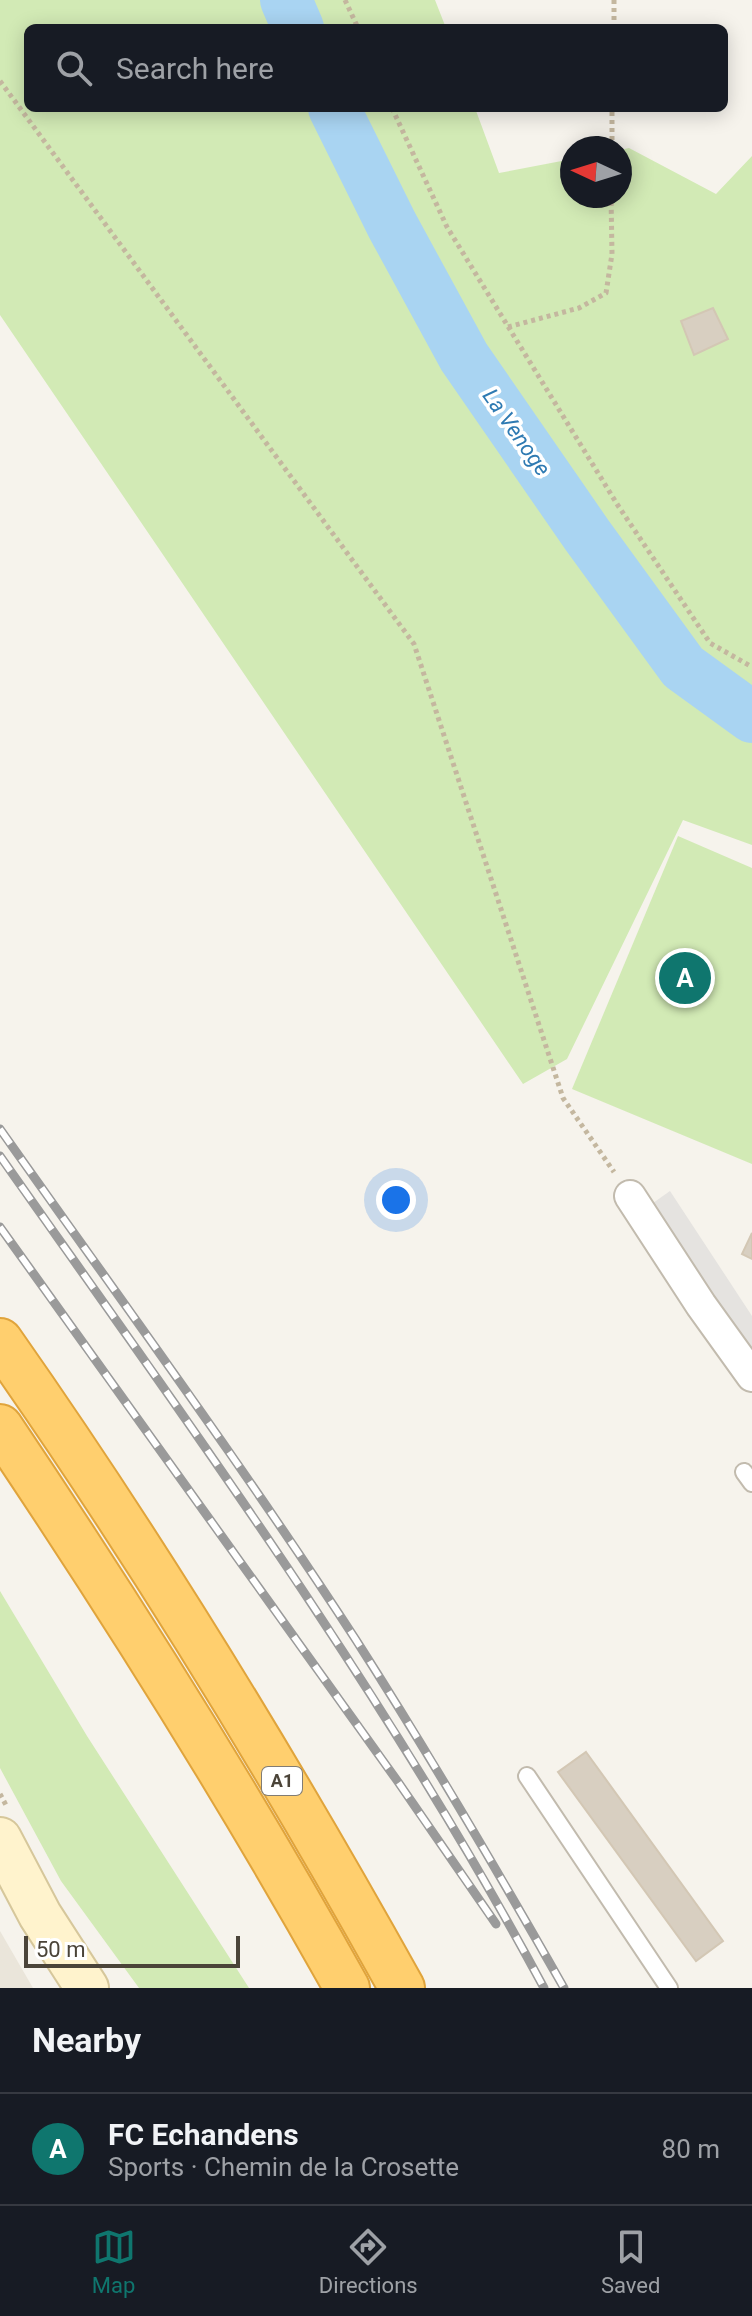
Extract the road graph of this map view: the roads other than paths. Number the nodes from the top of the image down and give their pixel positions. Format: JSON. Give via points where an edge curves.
{"nodes":[{"id":1,"x":630,"y":1196,"type":"road end"},
{"id":2,"x":0,"y":1341,"type":"edge"},
{"id":3,"x":752,"y":1376,"type":"edge"},
{"id":4,"x":0,"y":1427,"type":"edge"},
{"id":5,"x":527,"y":1776,"type":"dead end"},
{"id":6,"x":0,"y":1839,"type":"edge"},
{"id":7,"x":87,"y":1988,"type":"edge"},
{"id":8,"x":347,"y":1988,"type":"edge"},
{"id":9,"x":402,"y":1988,"type":"edge"},
{"id":10,"x":669,"y":1988,"type":"edge"}],
"edges":[{"from":1,"to":3,"type":"street"},
{"from":2,"to":9,"type":"highway","number":"A1","via":[[230,1693]]},
{"from":4,"to":8,"type":"highway","number":"A1","via":[[188,1717]]},
{"from":5,"to":10,"type":"lane"},
{"from":6,"to":7,"type":"main road"}]}
